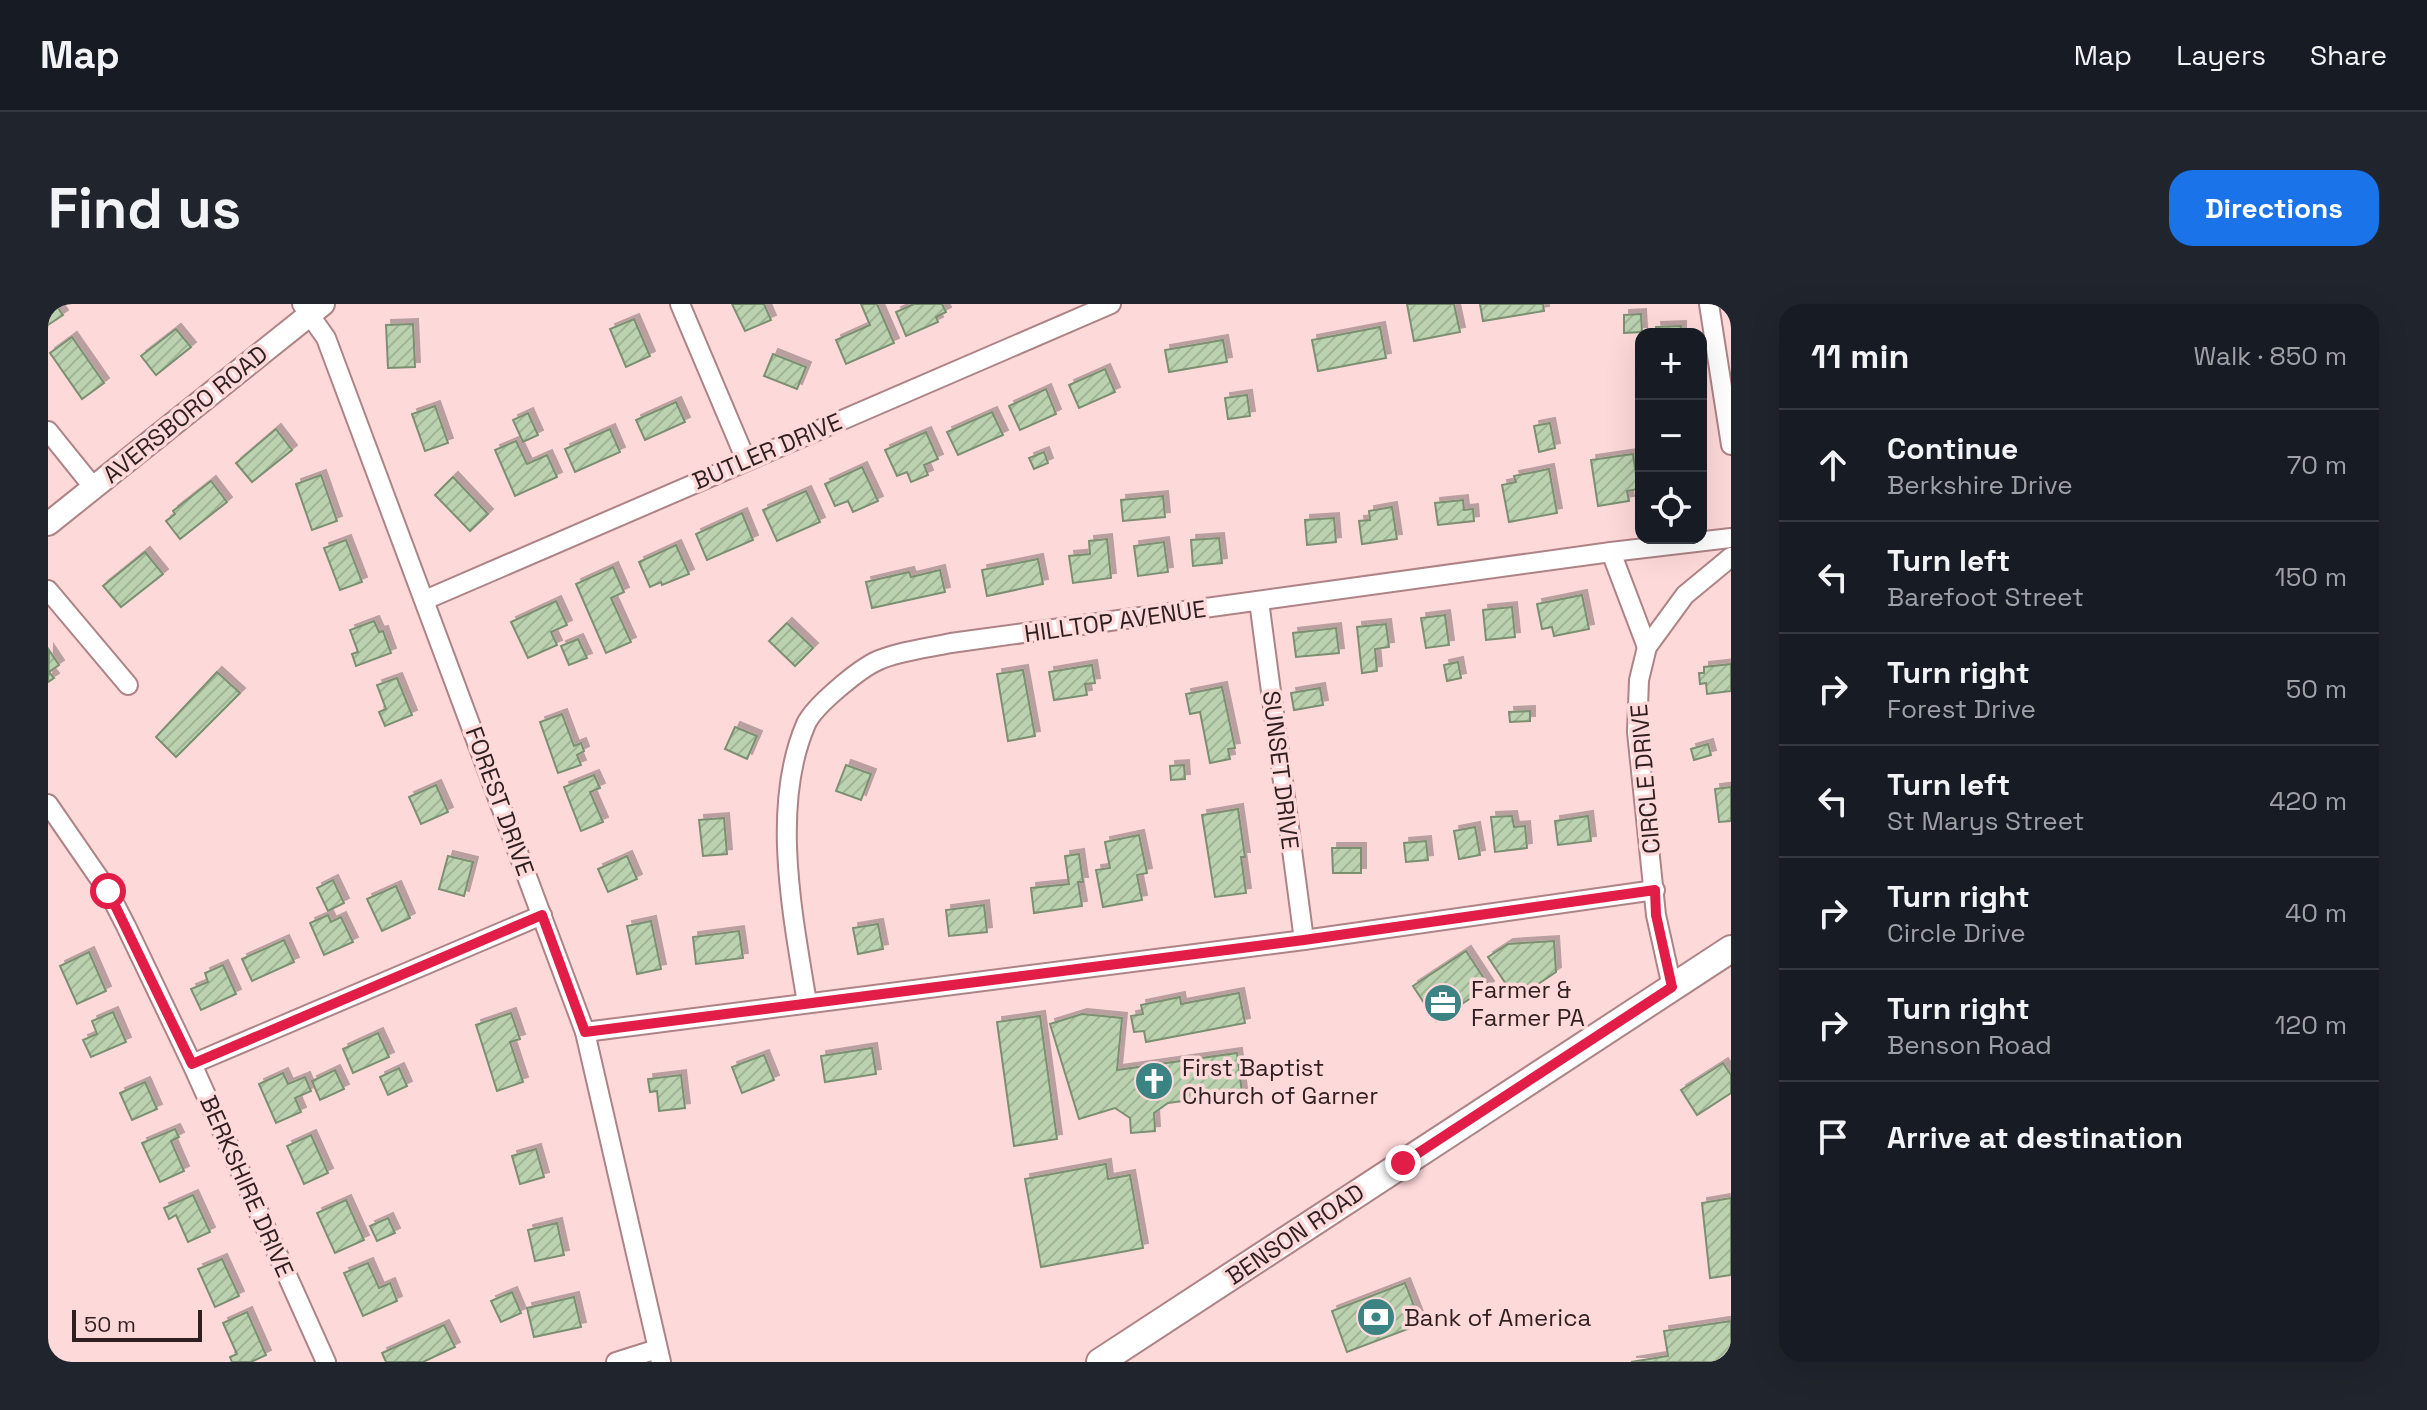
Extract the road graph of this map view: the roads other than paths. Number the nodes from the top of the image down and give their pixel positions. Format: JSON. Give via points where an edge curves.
{"nodes":[{"id":1,"x":680,"y":304,"type":"edge"},
{"id":2,"x":1111,"y":304,"type":"edge"},
{"id":3,"x":1709,"y":304,"type":"edge"},
{"id":4,"x":312,"y":307,"type":"edge"},
{"id":5,"x":1088,"y":308,"type":"edge"},
{"id":6,"x":48,"y":431,"type":"edge"},
{"id":7,"x":1731,"y":445,"type":"edge"},
{"id":8,"x":746,"y":460,"type":"junction"},
{"id":9,"x":94,"y":488,"type":"junction"},
{"id":10,"x":48,"y":524,"type":"edge"},
{"id":11,"x":1731,"y":538,"type":"edge"},
{"id":12,"x":1611,"y":552,"type":"junction"},
{"id":13,"x":1731,"y":557,"type":"edge"},
{"id":14,"x":48,"y":590,"type":"edge"},
{"id":15,"x":425,"y":600,"type":"junction"},
{"id":16,"x":1259,"y":601,"type":"junction"},
{"id":17,"x":1647,"y":647,"type":"junction"},
{"id":18,"x":128,"y":685,"type":"dead end"},
{"id":19,"x":48,"y":804,"type":"edge"},
{"id":20,"x":1655,"y":890,"type":"junction"},
{"id":21,"x":542,"y":915,"type":"junction"},
{"id":22,"x":1304,"y":940,"type":"junction"},
{"id":23,"x":1731,"y":949,"type":"edge"},
{"id":24,"x":1672,"y":987,"type":"junction"},
{"id":25,"x":807,"y":1003,"type":"junction"},
{"id":26,"x":585,"y":1032,"type":"junction"},
{"id":27,"x":192,"y":1064,"type":"junction"},
{"id":28,"x":659,"y":1356,"type":"edge"},
{"id":29,"x":326,"y":1362,"type":"edge"},
{"id":30,"x":616,"y":1362,"type":"edge"},
{"id":31,"x":1100,"y":1362,"type":"edge"}],
"edges":[{"from":1,"to":8,"type":"street"},
{"from":2,"to":5,"type":"street","name":"BUTLER DRIVE"},
{"from":3,"to":7,"type":"street"},
{"from":4,"to":9,"type":"street","name":"AVERSBORO ROAD"},
{"from":4,"to":15,"type":"street","name":"FOREST DRIVE"},
{"from":5,"to":8,"type":"street","name":"BUTLER DRIVE"},
{"from":6,"to":9,"type":"street"},
{"from":8,"to":15,"type":"street","name":"BUTLER DRIVE"},
{"from":9,"to":10,"type":"street","name":"AVERSBORO ROAD"},
{"from":11,"to":12,"type":"street","name":"HILLTOP AVENUE"},
{"from":12,"to":16,"type":"street","name":"HILLTOP AVENUE"},
{"from":12,"to":17,"type":"street"},
{"from":13,"to":17,"type":"street","name":"CIRCLE DRIVE","via":[[1685,595]]},
{"from":14,"to":18,"type":"street"},
{"from":15,"to":21,"type":"street","name":"FOREST DRIVE"},
{"from":16,"to":22,"type":"street","name":"SUNSET DRIVE"},
{"from":16,"to":25,"type":"street","name":"HILLTOP AVENUE","via":[[951,643],[879,660],[847,680],[807,721],[793,762],[787,814],[790,889]]},
{"from":17,"to":20,"type":"street","name":"CIRCLE DRIVE","via":[[1639,680],[1637,732]]},
{"from":19,"to":27,"type":"street","name":"BERKSHIRE DRIVE","via":[[108,891]]},
{"from":20,"to":22,"type":"street"},
{"from":20,"to":24,"type":"street","name":"CIRCLE DRIVE"},
{"from":21,"to":26,"type":"street","name":"FOREST DRIVE"},
{"from":21,"to":27,"type":"street"},
{"from":22,"to":25,"type":"street"},
{"from":23,"to":24,"type":"main road","name":"BENSON ROAD"},
{"from":24,"to":31,"type":"main road","name":"BENSON ROAD"},
{"from":25,"to":26,"type":"street"},
{"from":26,"to":28,"type":"street","name":"FOREST DRIVE"},
{"from":27,"to":29,"type":"street","name":"BERKSHIRE DRIVE"},
{"from":28,"to":30,"type":"street"}]}
